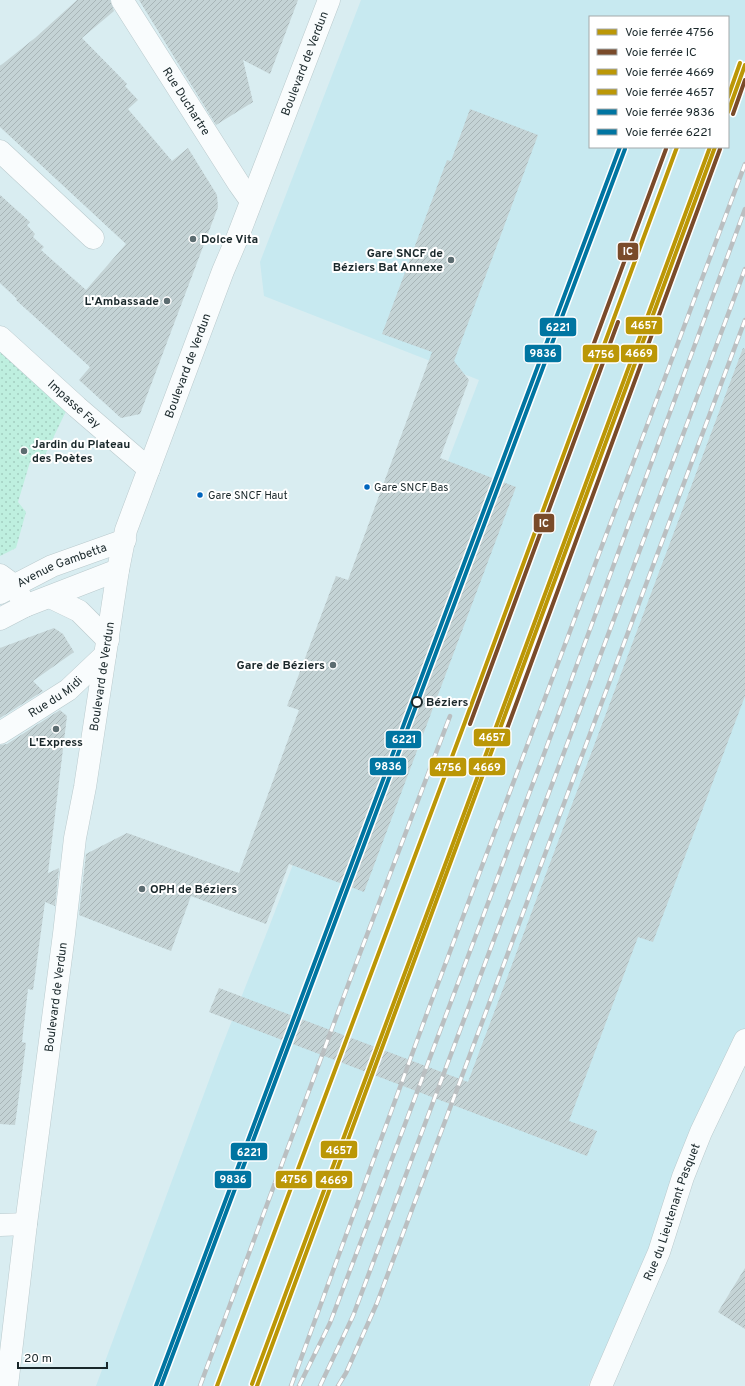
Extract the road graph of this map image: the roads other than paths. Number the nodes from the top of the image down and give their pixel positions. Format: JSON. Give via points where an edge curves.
{"nodes":[{"id":1,"x":122,"y":0,"type":"edge"},
{"id":2,"x":329,"y":0,"type":"edge"},
{"id":3,"x":0,"y":151,"type":"edge"},
{"id":4,"x":251,"y":201,"type":"junction"},
{"id":5,"x":93,"y":238,"type":"dead end"},
{"id":6,"x":0,"y":337,"type":"edge"},
{"id":7,"x":150,"y":469,"type":"junction"},
{"id":8,"x":125,"y":540,"type":"junction"},
{"id":9,"x":118,"y":570,"type":"junction"},
{"id":10,"x":5,"y":584,"type":"edge"},
{"id":11,"x":50,"y":597,"type":"junction"},
{"id":12,"x":25,"y":606,"type":"junction"},
{"id":13,"x":0,"y":619,"type":"edge"},
{"id":14,"x":107,"y":648,"type":"junction"},
{"id":15,"x":0,"y":733,"type":"edge"},
{"id":16,"x":745,"y":1040,"type":"edge"},
{"id":17,"x":26,"y":1224,"type":"junction"},
{"id":18,"x":0,"y":1225,"type":"edge"},
{"id":19,"x":7,"y":1386,"type":"edge"},
{"id":20,"x":600,"y":1386,"type":"edge"}],
"edges":[{"from":1,"to":4,"type":"main road","name":"Rue Duchartre"},
{"from":2,"to":4,"type":"main road","name":"Boulevard de Verdun"},
{"from":3,"to":5,"type":"main road"},
{"from":4,"to":7,"type":"main road","name":"Boulevard de Verdun"},
{"from":6,"to":7,"type":"main road","name":"Impasse Fay","via":[[76,407]]},
{"from":7,"to":8,"type":"main road","name":"Boulevard de Verdun","via":[[126,530]]},
{"from":8,"to":9,"type":"main road","name":"Boulevard de Verdun"},
{"from":8,"to":10,"type":"main road","name":"Avenue Gambetta"},
{"from":9,"to":11,"type":"main road","name":"Avenue Gambetta"},
{"from":9,"to":14,"type":"main road","name":"Boulevard de Verdun"},
{"from":10,"to":12,"type":"main road"},
{"from":11,"to":12,"type":"main road","name":"Avenue Gambetta"},
{"from":11,"to":14,"type":"main road","name":"Avenue Gambetta","via":[[79,611]]},
{"from":12,"to":13,"type":"main road","name":"Avenue Gambetta"},
{"from":14,"to":15,"type":"main road","name":"Rue du Midi","via":[[68,690]]},
{"from":14,"to":17,"type":"main road","name":"Boulevard de Verdun","via":[[75,838]]},
{"from":16,"to":20,"type":"main road","name":"Rue du Lieutenant Pasquet","via":[[693,1152],[659,1252]]},
{"from":17,"to":18,"type":"main road"},
{"from":17,"to":19,"type":"main road","name":"Boulevard de Verdun"}]}
